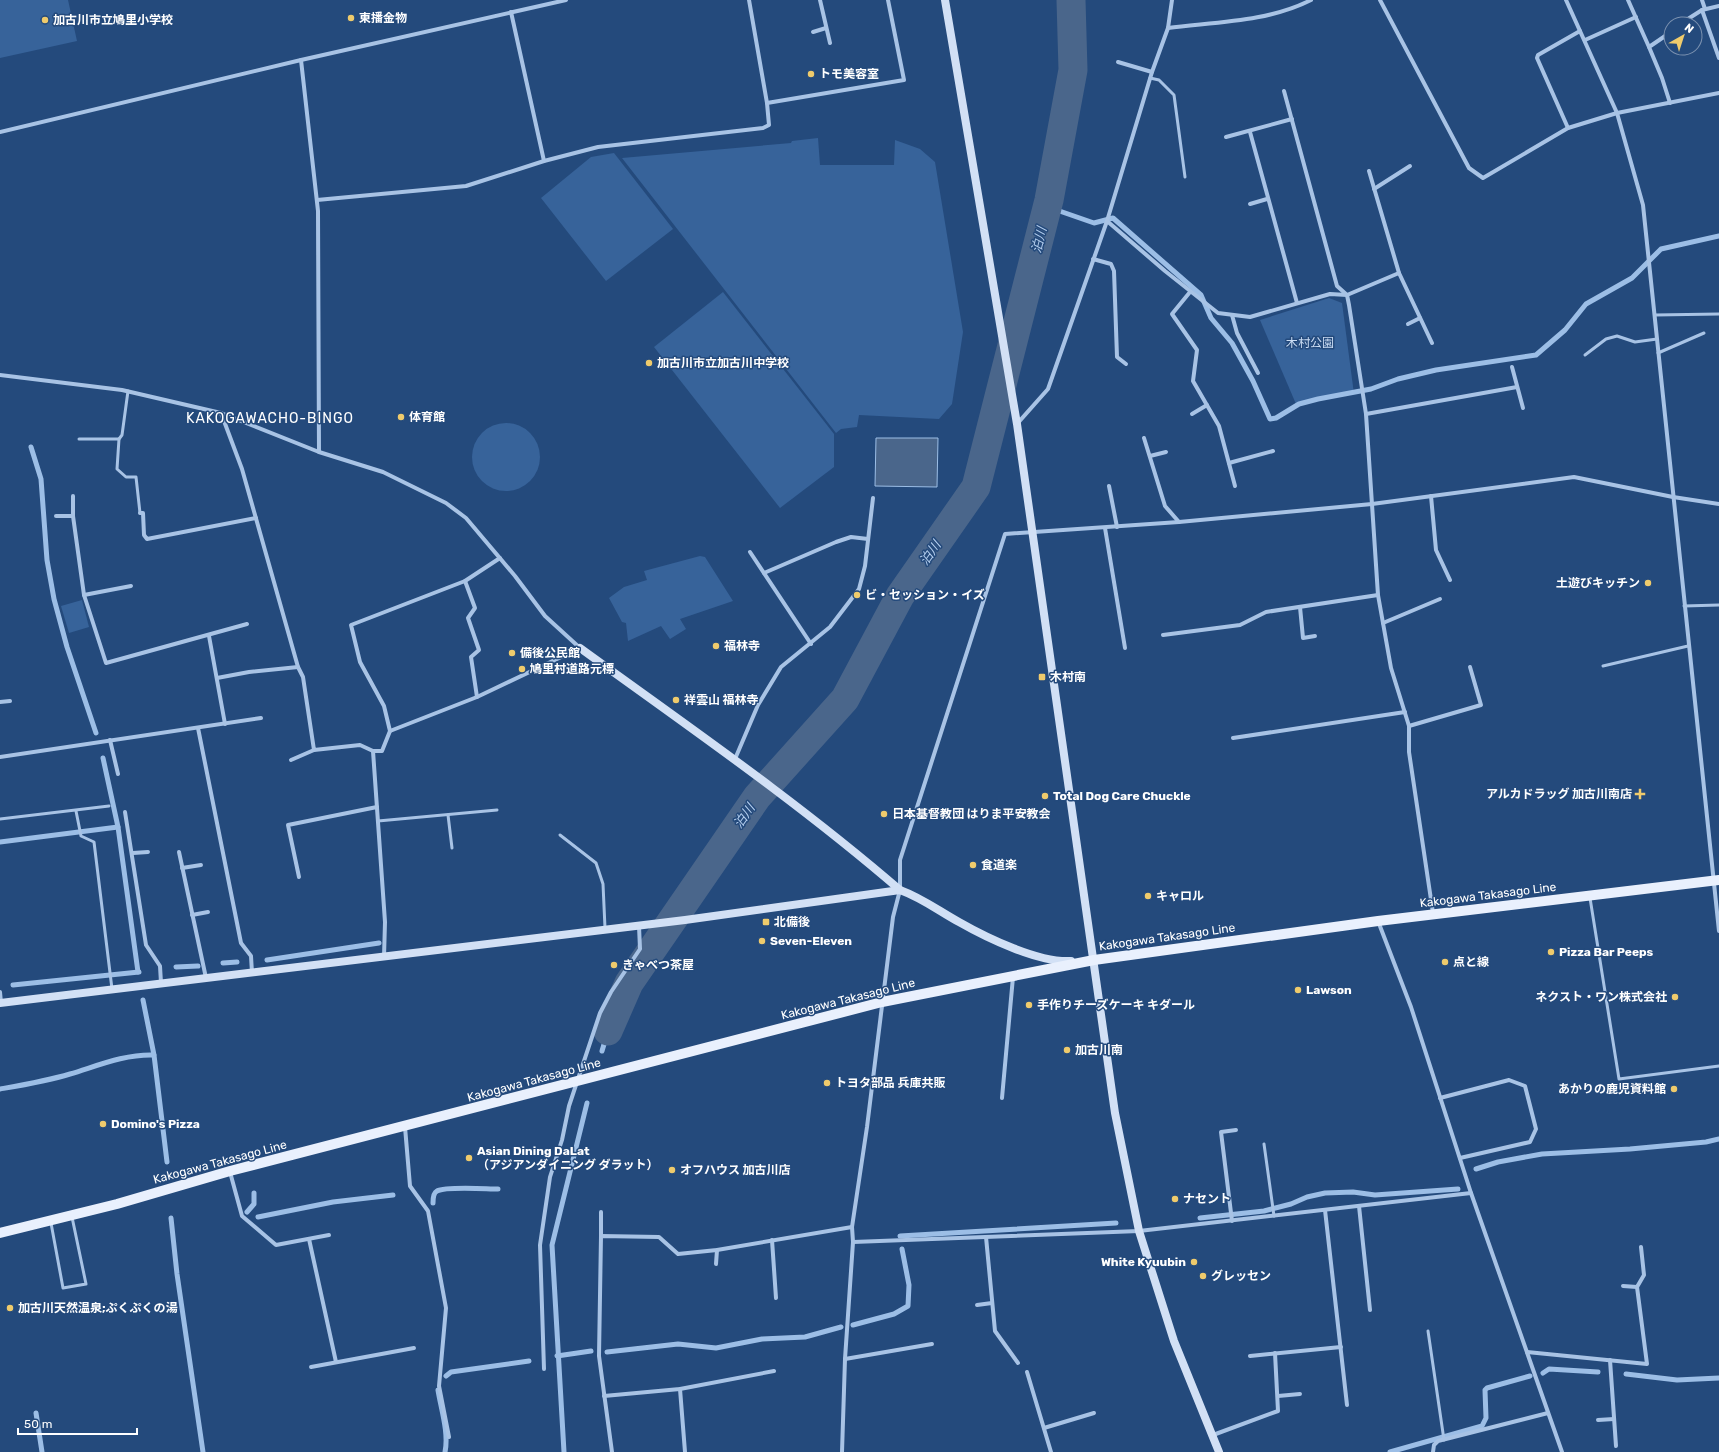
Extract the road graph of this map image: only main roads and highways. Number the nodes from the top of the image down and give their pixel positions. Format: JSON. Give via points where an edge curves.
{"nodes":[{"id":1,"x":1716,"y":880,"type":"edge"},
{"id":2,"x":0,"y":1233,"type":"edge"}],
"edges":[{"from":1,"to":2,"type":"main road","name":"Kakogawa Takasago Line","via":[[1378,921],[1094,960],[882,1002]]}]}
